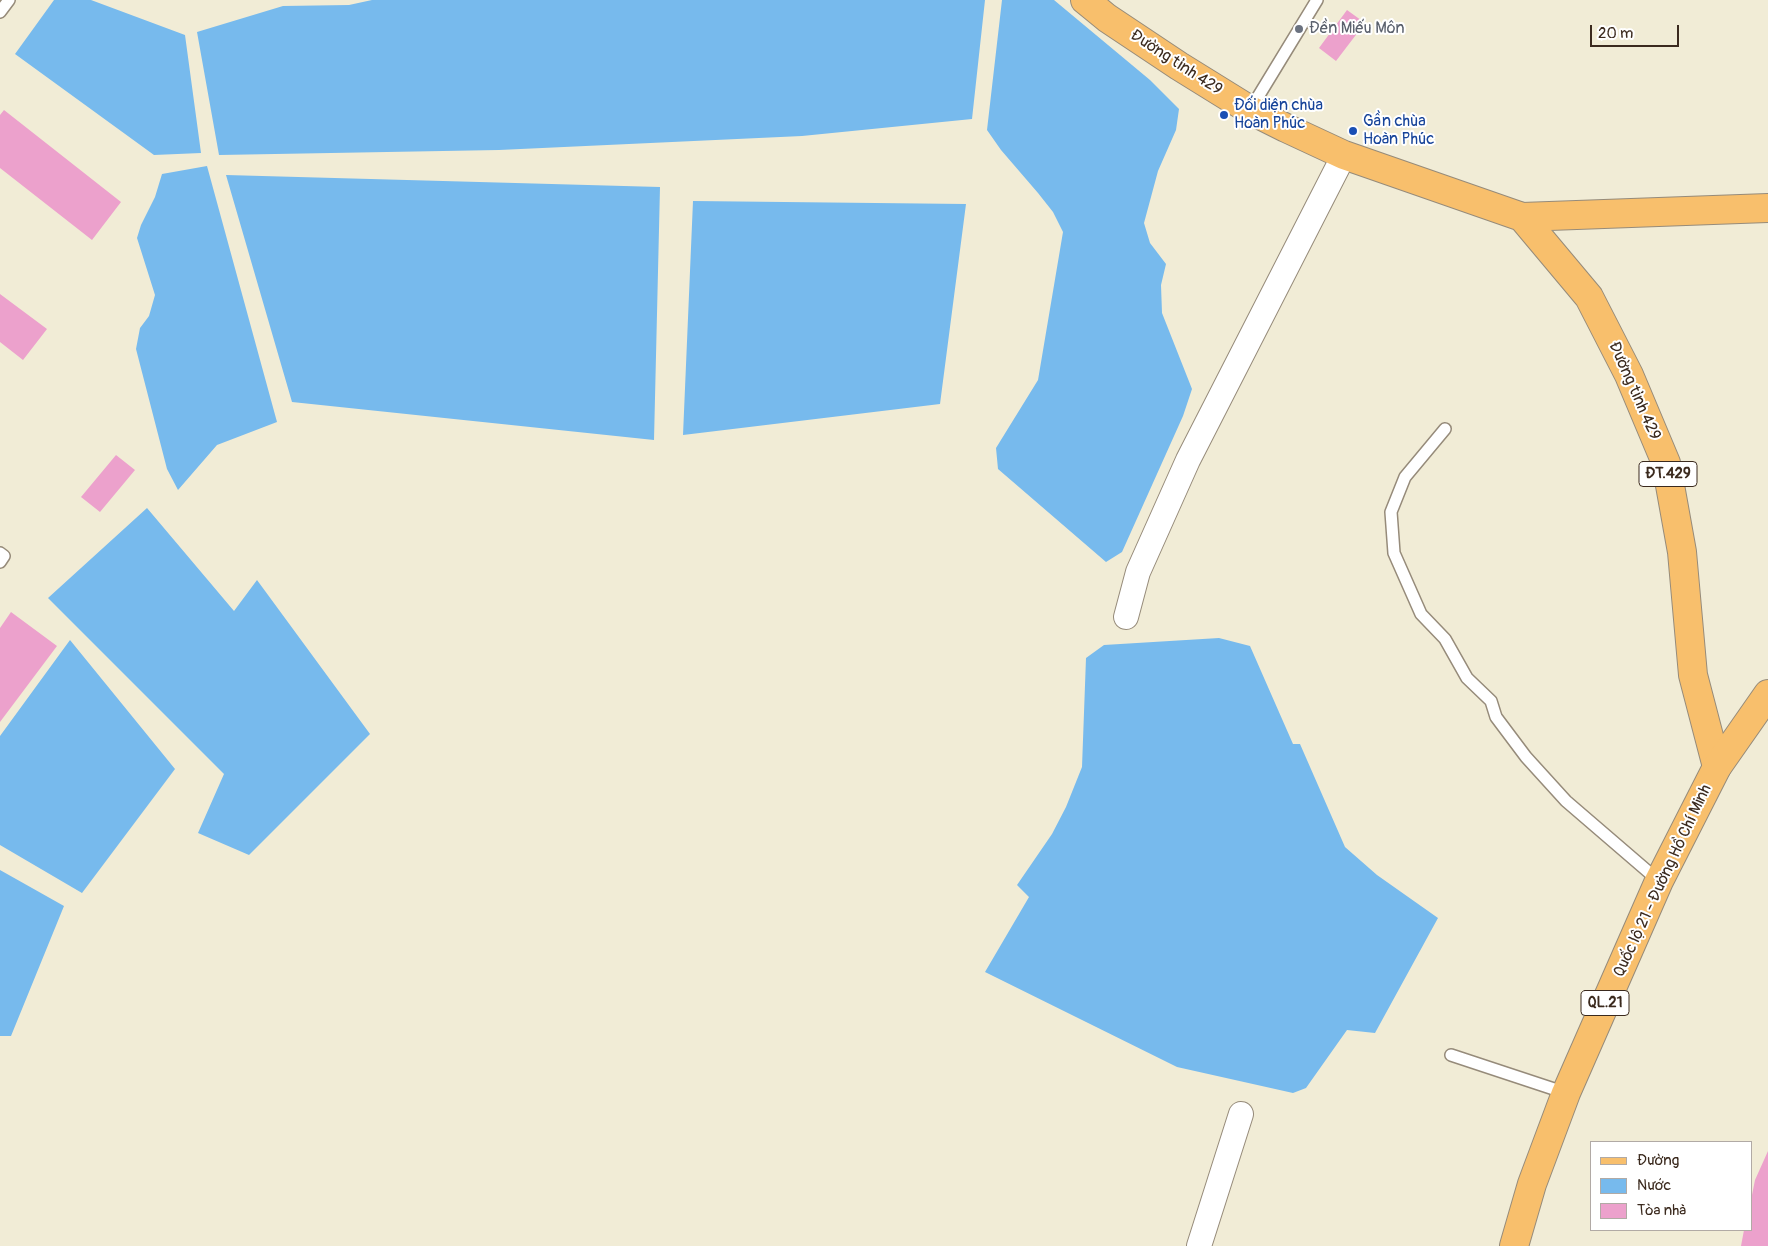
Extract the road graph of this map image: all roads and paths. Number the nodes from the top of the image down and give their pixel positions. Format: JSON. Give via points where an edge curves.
{"nodes":[{"id":1,"x":9,"y":0,"type":"edge"},
{"id":2,"x":1085,"y":0,"type":"edge"},
{"id":3,"x":1317,"y":0,"type":"edge"},
{"id":4,"x":0,"y":12,"type":"edge"},
{"id":5,"x":1250,"y":110,"type":"junction"},
{"id":6,"x":1344,"y":155,"type":"junction"},
{"id":7,"x":1768,"y":208,"type":"edge"},
{"id":8,"x":1522,"y":217,"type":"junction"},
{"id":9,"x":1444,"y":429,"type":"dead end"},
{"id":10,"x":0,"y":553,"type":"edge"},
{"id":11,"x":0,"y":562,"type":"edge"},
{"id":12,"x":1126,"y":617,"type":"dead end"},
{"id":13,"x":1768,"y":694,"type":"edge"},
{"id":14,"x":1717,"y":767,"type":"junction"},
{"id":15,"x":1659,"y":881,"type":"junction"},
{"id":16,"x":1451,"y":1055,"type":"dead end"},
{"id":17,"x":1566,"y":1093,"type":"junction"},
{"id":18,"x":1240,"y":1114,"type":"dead end"},
{"id":19,"x":1199,"y":1246,"type":"edge"},
{"id":20,"x":1514,"y":1246,"type":"edge"}],
"edges":[{"from":1,"to":4,"type":"lane"},
{"from":2,"to":5,"type":"main road","name":"Đường tỉnh 429","via":[[1107,18]]},
{"from":3,"to":5,"type":"lane"},
{"from":5,"to":6,"type":"main road","name":"Đường tỉnh 429"},
{"from":6,"to":8,"type":"main road","name":"Đường tỉnh 429"},
{"from":6,"to":12,"type":"street","via":[[1188,460],[1138,572]]},
{"from":7,"to":8,"type":"main road","name":"Đường tỉnh 429"},
{"from":8,"to":14,"type":"main road","name":"Đường tỉnh 429","number":"ĐT.429","via":[[1589,297],[1629,375],[1666,463],[1682,552],[1693,675]]},
{"from":9,"to":15,"type":"lane","via":[[1405,477],[1391,512],[1394,553],[1421,614],[1445,639],[1467,678],[1491,701],[1496,718],[1526,757],[1566,801]]},
{"from":10,"to":11,"type":"lane","via":[[4,556]]},
{"from":13,"to":14,"type":"main road","name":"Quốc lộ 21 - Đường Hồ Chí Minh","number":"QL.21"},
{"from":14,"to":15,"type":"main road","name":"Quốc lộ 21 - Đường Hồ Chí Minh","number":"QL.21"},
{"from":15,"to":17,"type":"main road","name":"Quốc lộ 21 - Đường Hồ Chí Minh","number":"QL.21"},
{"from":16,"to":17,"type":"lane"},
{"from":17,"to":20,"type":"main road","name":"Quốc lộ 21 - Đường Hồ Chí Minh","number":"QL.21","via":[[1532,1184]]},
{"from":18,"to":19,"type":"street"}]}
